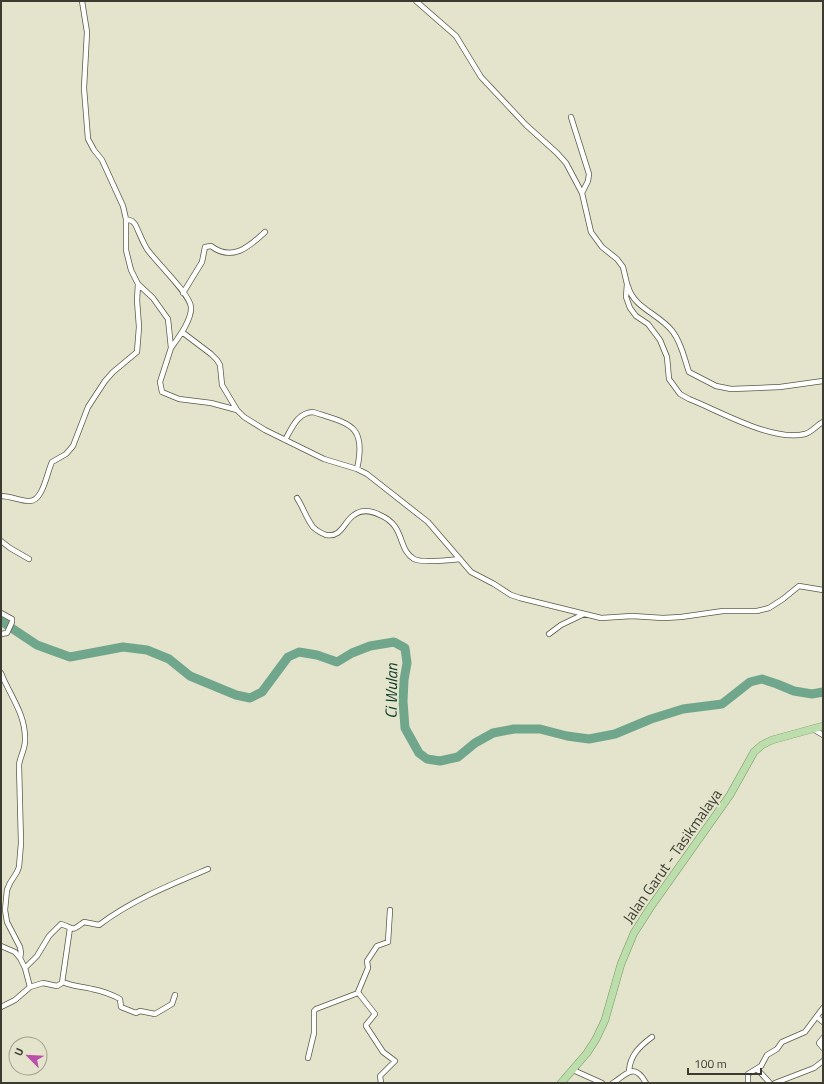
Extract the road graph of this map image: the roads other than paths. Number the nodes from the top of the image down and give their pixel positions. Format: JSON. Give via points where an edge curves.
{"nodes":[{"id":1,"x":82,"y":1,"type":"edge"},
{"id":2,"x":416,"y":1,"type":"edge"},
{"id":3,"x":571,"y":117,"type":"dead end"},
{"id":4,"x":582,"y":193,"type":"junction"},
{"id":5,"x":126,"y":219,"type":"junction"},
{"id":6,"x":265,"y":232,"type":"dead end"},
{"id":7,"x":138,"y":284,"type":"junction"},
{"id":8,"x":627,"y":284,"type":"junction"},
{"id":9,"x":183,"y":293,"type":"junction"},
{"id":10,"x":182,"y":332,"type":"junction"},
{"id":11,"x":171,"y":348,"type":"junction"},
{"id":12,"x":823,"y":381,"type":"edge"},
{"id":13,"x":237,"y":410,"type":"junction"},
{"id":14,"x":823,"y":422,"type":"edge"},
{"id":15,"x":285,"y":440,"type":"junction"},
{"id":16,"x":357,"y":469,"type":"junction"},
{"id":17,"x":1,"y":496,"type":"edge"},
{"id":18,"x":297,"y":498,"type":"dead end"},
{"id":19,"x":1,"y":541,"type":"edge"},
{"id":20,"x":29,"y":559,"type":"dead end"},
{"id":21,"x":460,"y":559,"type":"junction"},
{"id":22,"x":823,"y":590,"type":"edge"},
{"id":23,"x":1,"y":613,"type":"edge"},
{"id":24,"x":584,"y":614,"type":"junction"},
{"id":25,"x":1,"y":634,"type":"edge"},
{"id":26,"x":549,"y":634,"type":"dead end"},
{"id":27,"x":1,"y":673,"type":"edge"},
{"id":28,"x":823,"y":726,"type":"edge"},
{"id":29,"x":813,"y":729,"type":"junction"},
{"id":30,"x":823,"y":735,"type":"edge"},
{"id":31,"x":208,"y":869,"type":"dead end"},
{"id":32,"x":390,"y":910,"type":"dead end"},
{"id":33,"x":70,"y":928,"type":"junction"},
{"id":34,"x":1,"y":946,"type":"edge"},
{"id":35,"x":20,"y":958,"type":"junction"},
{"id":36,"x":25,"y":968,"type":"junction"},
{"id":37,"x":63,"y":982,"type":"junction"},
{"id":38,"x":30,"y":987,"type":"junction"},
{"id":39,"x":358,"y":993,"type":"junction"},
{"id":40,"x":175,"y":995,"type":"dead end"},
{"id":41,"x":1,"y":1006,"type":"edge"},
{"id":42,"x":823,"y":1008,"type":"edge"},
{"id":43,"x":817,"y":1017,"type":"junction"},
{"id":44,"x":823,"y":1022,"type":"edge"},
{"id":45,"x":652,"y":1037,"type":"dead end"},
{"id":46,"x":823,"y":1038,"type":"edge"},
{"id":47,"x":823,"y":1048,"type":"edge"},
{"id":48,"x":308,"y":1058,"type":"dead end"},
{"id":49,"x":823,"y":1061,"type":"edge"},
{"id":50,"x":758,"y":1069,"type":"junction"},
{"id":51,"x":573,"y":1070,"type":"junction"},
{"id":52,"x":629,"y":1071,"type":"junction"},
{"id":53,"x":381,"y":1083,"type":"edge"},
{"id":54,"x":561,"y":1083,"type":"edge"},
{"id":55,"x":602,"y":1083,"type":"edge"},
{"id":56,"x":613,"y":1083,"type":"edge"},
{"id":57,"x":646,"y":1083,"type":"edge"},
{"id":58,"x":748,"y":1083,"type":"edge"},
{"id":59,"x":770,"y":1083,"type":"edge"},
{"id":60,"x":775,"y":1083,"type":"edge"}],
"edges":[{"from":1,"to":5,"type":"street","via":[[87,32],[84,88],[88,139],[102,160]]},
{"from":2,"to":4,"type":"street","via":[[456,36],[481,77],[526,125],[563,159]]},
{"from":3,"to":4,"type":"street","via":[[589,174]]},
{"from":4,"to":8,"type":"street","via":[[591,232],[602,247],[624,267]]},
{"from":5,"to":7,"type":"street","via":[[126,250]]},
{"from":5,"to":9,"type":"street","via":[[135,224],[146,249]]},
{"from":6,"to":9,"type":"street","via":[[250,246],[238,251],[223,253],[211,246],[205,247],[202,262]]},
{"from":7,"to":11,"type":"street","via":[[153,298],[168,319]]},
{"from":7,"to":17,"type":"street","via":[[137,352],[113,372],[99,390],[86,412],[73,446],[66,454],[52,462],[44,487],[37,498],[28,501]]},
{"from":8,"to":12,"type":"street","via":[[632,297],[673,332],[684,352],[689,372],[693,375],[716,386],[731,389],[780,387]]},
{"from":8,"to":14,"type":"street","via":[[630,308],[648,324],[663,344],[667,357],[668,378],[683,396],[757,428],[773,432],[805,434]]},
{"from":9,"to":10,"type":"street","via":[[191,309]]},
{"from":10,"to":11,"type":"street"},
{"from":10,"to":13,"type":"street","via":[[217,360],[222,385]]},
{"from":11,"to":13,"type":"street","via":[[160,382],[162,392],[179,399],[211,403]]},
{"from":13,"to":15,"type":"street","via":[[250,421]]},
{"from":15,"to":16,"type":"street","via":[[324,459]]},
{"from":15,"to":16,"type":"street","via":[[299,418],[308,412],[344,423],[355,429],[359,439],[360,455]]},
{"from":16,"to":21,"type":"street","via":[[428,522]]},
{"from":18,"to":21,"type":"street","via":[[314,528],[325,534],[333,535],[341,531],[355,514],[368,511],[392,521],[407,552],[414,559]]},
{"from":19,"to":20,"type":"street"},
{"from":21,"to":24,"type":"street","via":[[471,572],[512,595]]},
{"from":22,"to":24,"type":"street","via":[[799,586],[769,608],[757,611],[723,611],[681,618],[601,618]]},
{"from":23,"to":25,"type":"street","via":[[12,619],[7,633]]},
{"from":24,"to":26,"type":"street"},
{"from":27,"to":35,"type":"street","via":[[25,726],[25,742],[20,757],[19,867],[7,890],[5,910],[7,922],[20,947]]},
{"from":28,"to":29,"type":"main road","name":"Jalan Garut - Tasikmalaya"},
{"from":29,"to":30,"type":"street"},
{"from":29,"to":51,"type":"main road","name":"Jalan Garut - Tasikmalaya","via":[[772,740],[754,752],[738,783],[634,933],[621,964],[599,1034]]},
{"from":31,"to":33,"type":"street","via":[[126,906],[99,925],[84,922],[76,928]]},
{"from":32,"to":39,"type":"street","via":[[388,942],[377,946],[368,960],[368,968]]},
{"from":33,"to":36,"type":"street","via":[[60,925]]},
{"from":33,"to":37,"type":"street"},
{"from":34,"to":35,"type":"street","via":[[15,952]]},
{"from":35,"to":36,"type":"street"},
{"from":36,"to":38,"type":"street"},
{"from":37,"to":38,"type":"street","via":[[59,986],[45,982]]},
{"from":37,"to":40,"type":"street","via":[[113,996],[120,999],[121,1007],[136,1013],[140,1011],[155,1014],[172,1004]]},
{"from":38,"to":41,"type":"street","via":[[15,1000]]},
{"from":39,"to":48,"type":"street","via":[[314,1011],[314,1033]]},
{"from":39,"to":53,"type":"street","via":[[375,1014],[366,1026],[383,1052],[395,1061],[380,1076]]},
{"from":42,"to":43,"type":"street"},
{"from":43,"to":44,"type":"street"},
{"from":43,"to":50,"type":"street","via":[[805,1032],[781,1042],[767,1055]]},
{"from":45,"to":52,"type":"street","via":[[635,1053],[629,1063]]},
{"from":46,"to":47,"type":"street","via":[[819,1043]]},
{"from":49,"to":60,"type":"street","via":[[814,1068]]},
{"from":50,"to":58,"type":"street","via":[[748,1074]]},
{"from":50,"to":59,"type":"street"},
{"from":51,"to":54,"type":"main road","name":"Jalan Garut - Tasikmalaya"},
{"from":51,"to":55,"type":"street"},
{"from":52,"to":56,"type":"street"},
{"from":52,"to":57,"type":"street","via":[[636,1072]]}]}
